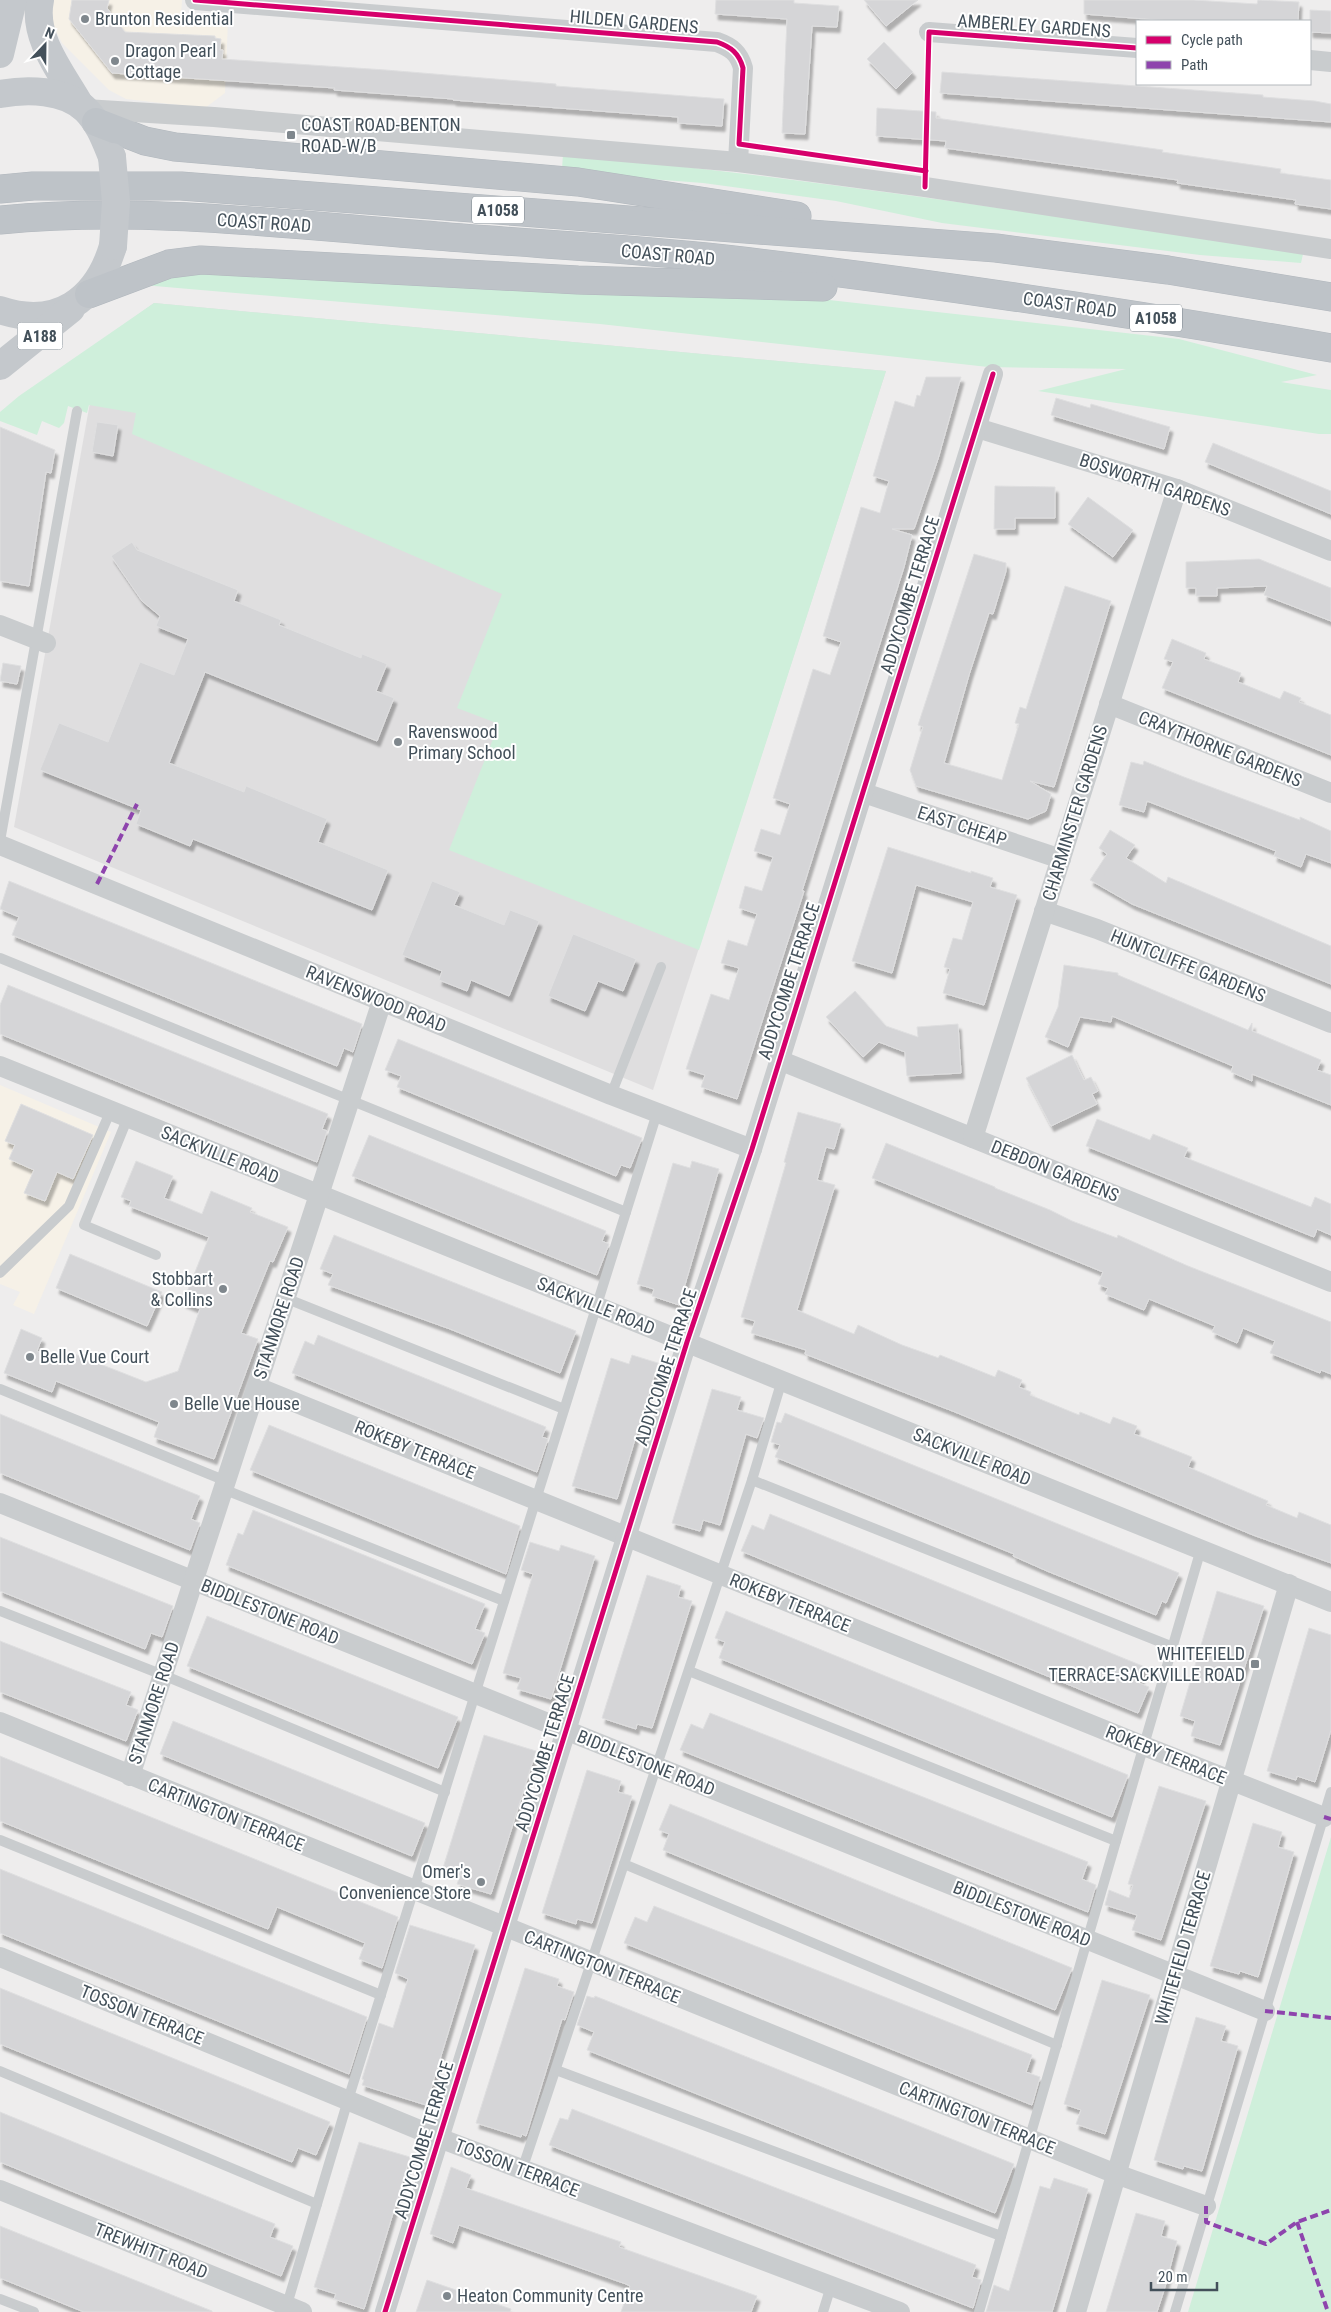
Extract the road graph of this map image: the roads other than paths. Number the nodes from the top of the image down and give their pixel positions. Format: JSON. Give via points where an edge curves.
{"nodes":[{"id":1,"x":13,"y":0,"type":"edge"},
{"id":2,"x":40,"y":0,"type":"edge"},
{"id":3,"x":195,"y":0,"type":"edge"},
{"id":4,"x":929,"y":32,"type":"dead end"},
{"id":5,"x":1136,"y":48,"type":"edge"},
{"id":6,"x":0,"y":54,"type":"edge"},
{"id":7,"x":1311,"y":60,"type":"edge"},
{"id":8,"x":1331,"y":62,"type":"edge"},
{"id":9,"x":0,"y":94,"type":"edge"},
{"id":10,"x":87,"y":112,"type":"junction"},
{"id":11,"x":738,"y":162,"type":"junction"},
{"id":12,"x":0,"y":189,"type":"edge"},
{"id":13,"x":0,"y":220,"type":"edge"},
{"id":14,"x":996,"y":248,"type":"junction"},
{"id":15,"x":1331,"y":249,"type":"edge"},
{"id":16,"x":980,"y":292,"type":"junction"},
{"id":17,"x":1331,"y":297,"type":"edge"},
{"id":18,"x":83,"y":298,"type":"junction"},
{"id":19,"x":0,"y":310,"type":"edge"},
{"id":20,"x":1331,"y":348,"type":"edge"},
{"id":21,"x":0,"y":366,"type":"edge"},
{"id":22,"x":993,"y":374,"type":"dead end"},
{"id":23,"x":76,"y":411,"type":"dead end"},
{"id":24,"x":977,"y":428,"type":"junction"},
{"id":25,"x":1177,"y":488,"type":"junction"},
{"id":26,"x":1331,"y":551,"type":"edge"},
{"id":27,"x":0,"y":625,"type":"edge"},
{"id":28,"x":40,"y":641,"type":"junction"},
{"id":29,"x":1109,"y":704,"type":"junction"},
{"id":30,"x":864,"y":793,"type":"junction"},
{"id":31,"x":1331,"y":793,"type":"edge"},
{"id":32,"x":0,"y":843,"type":"edge"},
{"id":33,"x":1061,"y":859,"type":"junction"},
{"id":34,"x":1044,"y":911,"type":"junction"},
{"id":35,"x":0,"y":958,"type":"edge"},
{"id":36,"x":661,"y":967,"type":"dead end"},
{"id":37,"x":382,"y":1001,"type":"junction"},
{"id":38,"x":1331,"y":1023,"type":"edge"},
{"id":39,"x":779,"y":1060,"type":"junction"},
{"id":40,"x":0,"y":1066,"type":"edge"},
{"id":41,"x":612,"y":1095,"type":"junction"},
{"id":42,"x":350,"y":1101,"type":"junction"},
{"id":43,"x":657,"y":1113,"type":"junction"},
{"id":44,"x":119,"y":1114,"type":"junction"},
{"id":45,"x":973,"y":1138,"type":"junction"},
{"id":46,"x":752,"y":1150,"type":"junction"},
{"id":47,"x":319,"y":1195,"type":"junction"},
{"id":48,"x":626,"y":1212,"type":"junction"},
{"id":49,"x":156,"y":1255,"type":"dead end"},
{"id":50,"x":0,"y":1273,"type":"edge"},
{"id":51,"x":1331,"y":1282,"type":"edge"},
{"id":52,"x":285,"y":1298,"type":"junction"},
{"id":53,"x":597,"y":1306,"type":"junction"},
{"id":54,"x":687,"y":1342,"type":"junction"},
{"id":55,"x":782,"y":1380,"type":"junction"},
{"id":56,"x":257,"y":1387,"type":"junction"},
{"id":57,"x":0,"y":1390,"type":"edge"},
{"id":58,"x":564,"y":1409,"type":"junction"},
{"id":59,"x":752,"y":1480,"type":"junction"},
{"id":60,"x":224,"y":1485,"type":"junction"},
{"id":61,"x":535,"y":1499,"type":"junction"},
{"id":62,"x":0,"y":1503,"type":"edge"},
{"id":63,"x":627,"y":1537,"type":"junction"},
{"id":64,"x":1201,"y":1549,"type":"junction"},
{"id":65,"x":721,"y":1575,"type":"junction"},
{"id":66,"x":193,"y":1582,"type":"junction"},
{"id":67,"x":1289,"y":1584,"type":"junction"},
{"id":68,"x":504,"y":1601,"type":"junction"},
{"id":69,"x":1331,"y":1602,"type":"edge"},
{"id":70,"x":0,"y":1612,"type":"edge"},
{"id":71,"x":1172,"y":1647,"type":"junction"},
{"id":72,"x":689,"y":1671,"type":"junction"},
{"id":73,"x":163,"y":1675,"type":"junction"},
{"id":74,"x":475,"y":1694,"type":"junction"},
{"id":75,"x":0,"y":1722,"type":"edge"},
{"id":76,"x":566,"y":1731,"type":"junction"},
{"id":77,"x":1144,"y":1746,"type":"junction"},
{"id":78,"x":656,"y":1767,"type":"junction"},
{"id":79,"x":130,"y":1776,"type":"junction"},
{"id":80,"x":1232,"y":1781,"type":"junction"},
{"id":81,"x":445,"y":1792,"type":"junction"},
{"id":82,"x":1331,"y":1792,"type":"edge"},
{"id":83,"x":1324,"y":1817,"type":"junction"},
{"id":84,"x":0,"y":1840,"type":"edge"},
{"id":85,"x":1116,"y":1841,"type":"junction"},
{"id":86,"x":624,"y":1864,"type":"junction"},
{"id":87,"x":414,"y":1891,"type":"junction"},
{"id":88,"x":504,"y":1928,"type":"junction"},
{"id":89,"x":1087,"y":1940,"type":"junction"},
{"id":90,"x":0,"y":1957,"type":"edge"},
{"id":91,"x":592,"y":1962,"type":"junction"},
{"id":92,"x":1175,"y":1975,"type":"junction"},
{"id":93,"x":381,"y":1995,"type":"junction"},
{"id":94,"x":1265,"y":2011,"type":"junction"},
{"id":95,"x":1057,"y":2044,"type":"junction"},
{"id":96,"x":556,"y":2070,"type":"junction"},
{"id":97,"x":0,"y":2071,"type":"edge"},
{"id":98,"x":348,"y":2100,"type":"junction"},
{"id":99,"x":439,"y":2138,"type":"junction"},
{"id":100,"x":1029,"y":2139,"type":"junction"},
{"id":101,"x":522,"y":2170,"type":"junction"},
{"id":102,"x":1116,"y":2174,"type":"junction"},
{"id":103,"x":0,"y":2190,"type":"edge"},
{"id":104,"x":317,"y":2204,"type":"junction"},
{"id":105,"x":1206,"y":2206,"type":"junction"},
{"id":106,"x":1001,"y":2236,"type":"junction"},
{"id":107,"x":831,"y":2286,"type":"junction"},
{"id":108,"x":0,"y":2298,"type":"edge"},
{"id":109,"x":291,"y":2310,"type":"edge"},
{"id":110,"x":34,"y":2312,"type":"edge"},
{"id":111,"x":385,"y":2312,"type":"edge"},
{"id":112,"x":822,"y":2312,"type":"edge"},
{"id":113,"x":900,"y":2312,"type":"edge"},
{"id":114,"x":979,"y":2312,"type":"edge"},
{"id":115,"x":1076,"y":2312,"type":"edge"},
{"id":116,"x":1174,"y":2312,"type":"edge"}],
"edges":[{"from":1,"to":6,"type":"main road"},
{"from":2,"to":10,"type":"main road","via":[[40,30]]},
{"from":3,"to":11,"type":"street","name":"HILDEN GARDENS","via":[[717,42],[732,48],[743,68]]},
{"from":4,"to":5,"type":"street","name":"AMBERLEY GARDENS"},
{"from":7,"to":8,"type":"street"},
{"from":9,"to":10,"type":"main road","via":[[47,92]]},
{"from":10,"to":11,"type":"street","via":[[214,117]]},
{"from":10,"to":14,"type":"highway","via":[[145,141],[175,147],[578,182]]},
{"from":10,"to":18,"type":"main road","bridge":true,"via":[[112,157],[116,202],[113,246],[103,274]]},
{"from":11,"to":15,"type":"street","via":[[925,186]]},
{"from":12,"to":14,"type":"highway","name":"COAST ROAD","number":"A1058","via":[[181,186]]},
{"from":13,"to":16,"type":"highway","name":"COAST ROAD","number":"A1058","via":[[184,217],[722,259]]},
{"from":14,"to":17,"type":"highway","name":"COAST ROAD","number":"A1058","via":[[1168,270]]},
{"from":16,"to":18,"type":"highway","via":[[578,280],[201,260],[169,264]]},
{"from":16,"to":20,"type":"highway","name":"COAST ROAD","number":"A1058"},
{"from":18,"to":19,"type":"main road","via":[[56,312],[30,315]]},
{"from":18,"to":21,"type":"main road","number":"A188"},
{"from":22,"to":24,"type":"street","name":"ADDYCOMBE TERRACE"},
{"from":23,"to":28,"type":"lane"},
{"from":24,"to":25,"type":"street","name":"BOSWORTH GARDENS"},
{"from":24,"to":30,"type":"street","name":"ADDYCOMBE TERRACE"},
{"from":25,"to":26,"type":"street","name":"BOSWORTH GARDENS"},
{"from":25,"to":29,"type":"street","name":"CHARMINSTER GARDENS"},
{"from":27,"to":28,"type":"street"},
{"from":28,"to":32,"type":"lane"},
{"from":29,"to":31,"type":"street","name":"CRAYTHORNE GARDENS"},
{"from":29,"to":33,"type":"street","name":"CHARMINSTER GARDENS"},
{"from":30,"to":33,"type":"street","name":"EAST CHEAP"},
{"from":30,"to":39,"type":"street","name":"ADDYCOMBE TERRACE"},
{"from":32,"to":37,"type":"street","name":"RAVENSWOOD ROAD"},
{"from":33,"to":34,"type":"street","name":"CHARMINSTER GARDENS"},
{"from":34,"to":38,"type":"street","name":"HUNTCLIFFE GARDENS"},
{"from":34,"to":45,"type":"street","name":"CHARMINSTER GARDENS"},
{"from":35,"to":42,"type":"lane"},
{"from":36,"to":41,"type":"lane"},
{"from":37,"to":41,"type":"street","name":"RAVENSWOOD ROAD"},
{"from":37,"to":42,"type":"street","name":"STANMORE ROAD"},
{"from":39,"to":45,"type":"street","name":"DEBDON GARDENS"},
{"from":39,"to":46,"type":"street","name":"ADDYCOMBE TERRACE"},
{"from":40,"to":44,"type":"street","name":"SACKVILLE ROAD"},
{"from":41,"to":43,"type":"street","name":"RAVENSWOOD ROAD"},
{"from":42,"to":47,"type":"street","name":"STANMORE ROAD"},
{"from":42,"to":48,"type":"lane"},
{"from":43,"to":46,"type":"street","name":"RAVENSWOOD ROAD"},
{"from":43,"to":48,"type":"lane"},
{"from":44,"to":47,"type":"street","name":"SACKVILLE ROAD"},
{"from":44,"to":49,"type":"lane","via":[[84,1225]]},
{"from":44,"to":50,"type":"lane","via":[[69,1206]]},
{"from":45,"to":51,"type":"street","name":"DEBDON GARDENS"},
{"from":46,"to":54,"type":"street","name":"ADDYCOMBE TERRACE"},
{"from":47,"to":52,"type":"street","name":"STANMORE ROAD"},
{"from":47,"to":53,"type":"street","name":"SACKVILLE ROAD"},
{"from":48,"to":53,"type":"lane"},
{"from":52,"to":56,"type":"street","name":"STANMORE ROAD"},
{"from":52,"to":58,"type":"lane"},
{"from":53,"to":54,"type":"street","name":"SACKVILLE ROAD"},
{"from":53,"to":58,"type":"lane"},
{"from":54,"to":55,"type":"street","name":"SACKVILLE ROAD"},
{"from":54,"to":63,"type":"street","name":"ADDYCOMBE TERRACE"},
{"from":55,"to":59,"type":"lane"},
{"from":55,"to":64,"type":"street","name":"SACKVILLE ROAD"},
{"from":56,"to":60,"type":"street","name":"STANMORE ROAD"},
{"from":56,"to":61,"type":"street","name":"ROKEBY TERRACE"},
{"from":57,"to":60,"type":"lane"},
{"from":58,"to":61,"type":"lane"},
{"from":59,"to":65,"type":"lane"},
{"from":59,"to":71,"type":"lane"},
{"from":60,"to":66,"type":"street","name":"STANMORE ROAD"},
{"from":60,"to":68,"type":"lane"},
{"from":61,"to":63,"type":"street","name":"ROKEBY TERRACE"},
{"from":61,"to":68,"type":"lane"},
{"from":62,"to":66,"type":"street","name":"BIDDLESTONE ROAD"},
{"from":63,"to":65,"type":"street","name":"ROKEBY TERRACE"},
{"from":63,"to":76,"type":"street","name":"ADDYCOMBE TERRACE"},
{"from":64,"to":67,"type":"street","name":"SACKVILLE ROAD"},
{"from":64,"to":71,"type":"lane"},
{"from":65,"to":72,"type":"lane"},
{"from":65,"to":77,"type":"street","name":"ROKEBY TERRACE"},
{"from":66,"to":73,"type":"street","name":"STANMORE ROAD"},
{"from":66,"to":74,"type":"street","name":"BIDDLESTONE ROAD"},
{"from":67,"to":69,"type":"street","name":"SACKVILLE ROAD"},
{"from":67,"to":80,"type":"street","name":"WHITEFIELD TERRACE"},
{"from":68,"to":74,"type":"lane"},
{"from":70,"to":73,"type":"lane"},
{"from":71,"to":77,"type":"lane"},
{"from":72,"to":78,"type":"lane"},
{"from":72,"to":85,"type":"lane"},
{"from":73,"to":79,"type":"street","name":"STANMORE ROAD"},
{"from":73,"to":81,"type":"lane"},
{"from":74,"to":76,"type":"street","name":"BIDDLESTONE ROAD"},
{"from":74,"to":81,"type":"lane"},
{"from":75,"to":79,"type":"street","name":"CARTINGTON TERRACE"},
{"from":76,"to":78,"type":"street","name":"BIDDLESTONE ROAD"},
{"from":76,"to":88,"type":"street","name":"ADDYCOMBE TERRACE"},
{"from":77,"to":80,"type":"street","name":"ROKEBY TERRACE"},
{"from":77,"to":85,"type":"lane"},
{"from":78,"to":86,"type":"lane"},
{"from":78,"to":89,"type":"street","name":"BIDDLESTONE ROAD"},
{"from":79,"to":87,"type":"street","name":"CARTINGTON TERRACE"},
{"from":80,"to":83,"type":"street","name":"ROKEBY TERRACE"},
{"from":80,"to":92,"type":"street","name":"WHITEFIELD TERRACE"},
{"from":81,"to":87,"type":"lane"},
{"from":82,"to":83,"type":"lane"},
{"from":83,"to":94,"type":"lane"},
{"from":84,"to":93,"type":"lane"},
{"from":85,"to":89,"type":"lane"},
{"from":86,"to":91,"type":"lane"},
{"from":86,"to":95,"type":"lane"},
{"from":87,"to":88,"type":"street","name":"CARTINGTON TERRACE"},
{"from":87,"to":93,"type":"lane"},
{"from":88,"to":91,"type":"street","name":"CARTINGTON TERRACE"},
{"from":88,"to":99,"type":"street","name":"ADDYCOMBE TERRACE"},
{"from":89,"to":92,"type":"street","name":"BIDDLESTONE ROAD"},
{"from":89,"to":95,"type":"lane"},
{"from":90,"to":98,"type":"street","name":"TOSSON TERRACE"},
{"from":91,"to":96,"type":"lane"},
{"from":91,"to":100,"type":"street","name":"CARTINGTON TERRACE"},
{"from":92,"to":94,"type":"street","name":"BIDDLESTONE ROAD"},
{"from":92,"to":102,"type":"street","name":"WHITEFIELD TERRACE"},
{"from":93,"to":98,"type":"lane"},
{"from":94,"to":105,"type":"lane"},
{"from":95,"to":100,"type":"lane"},
{"from":96,"to":101,"type":"lane"},
{"from":96,"to":106,"type":"lane"},
{"from":97,"to":104,"type":"lane"},
{"from":98,"to":99,"type":"street","name":"TOSSON TERRACE"},
{"from":98,"to":104,"type":"lane"},
{"from":99,"to":101,"type":"street","name":"TOSSON TERRACE"},
{"from":99,"to":111,"type":"street","name":"ADDYCOMBE TERRACE"},
{"from":100,"to":102,"type":"street","name":"CARTINGTON TERRACE"},
{"from":100,"to":106,"type":"lane"},
{"from":101,"to":107,"type":"street","name":"TOSSON TERRACE"},
{"from":102,"to":105,"type":"street","name":"CARTINGTON TERRACE"},
{"from":102,"to":115,"type":"street","name":"WHITEFIELD TERRACE"},
{"from":103,"to":109,"type":"street","name":"TREWHITT ROAD"},
{"from":104,"to":109,"type":"lane"},
{"from":105,"to":116,"type":"lane"},
{"from":106,"to":114,"type":"lane"},
{"from":107,"to":112,"type":"lane"},
{"from":107,"to":113,"type":"street","name":"TOSSON TERRACE"},
{"from":108,"to":110,"type":"lane"}]}
